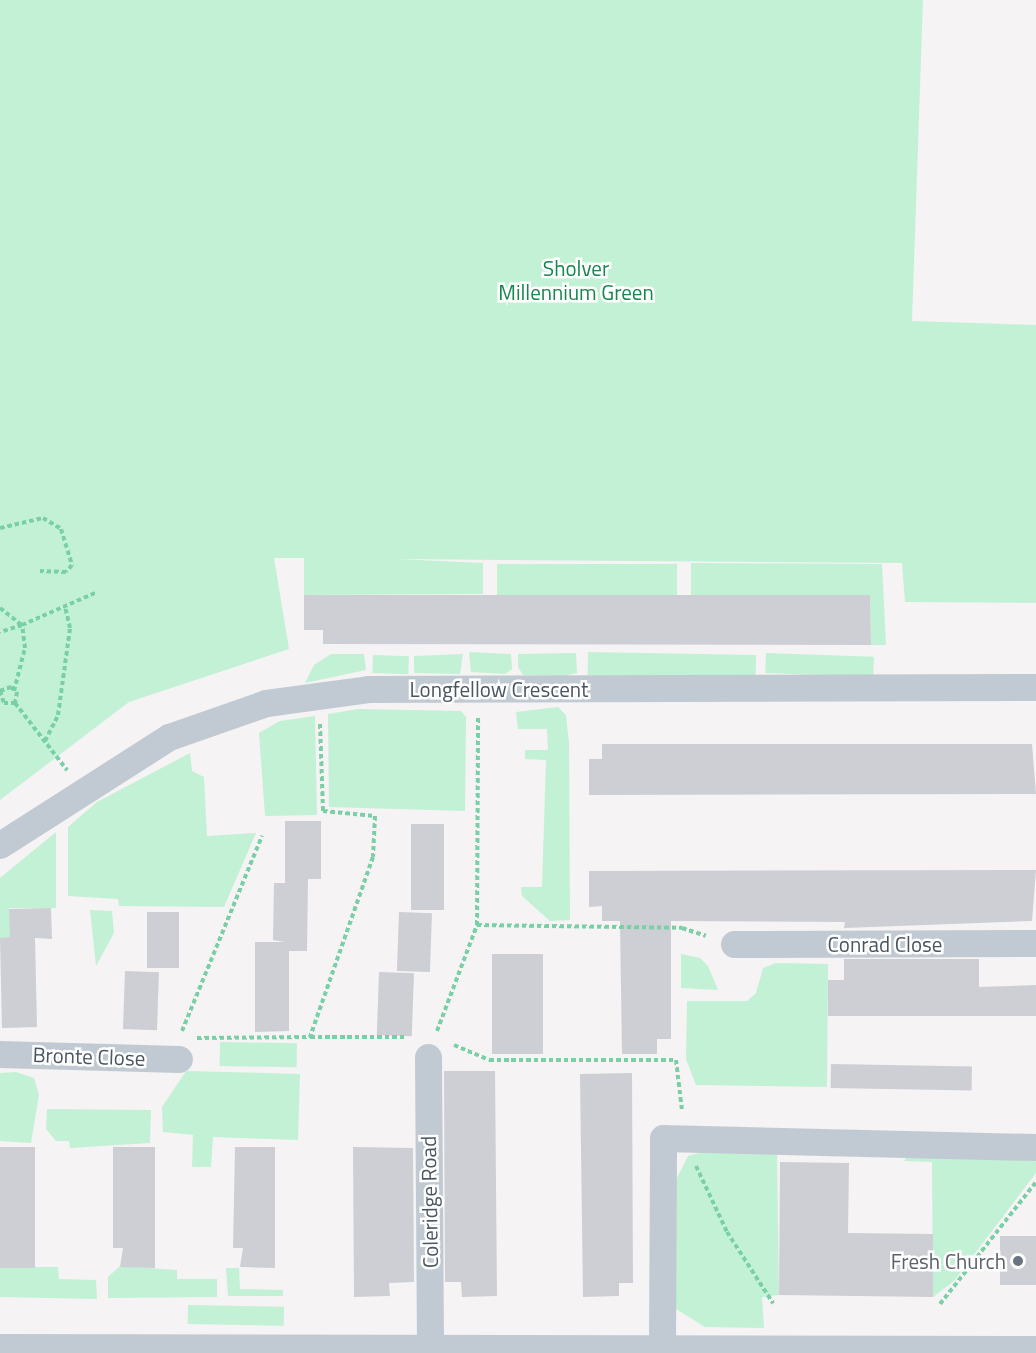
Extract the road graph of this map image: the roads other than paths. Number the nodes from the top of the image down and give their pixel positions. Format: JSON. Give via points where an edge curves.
{"nodes":[{"id":1,"x":1036,"y":687,"type":"edge"},
{"id":2,"x":0,"y":845,"type":"edge"},
{"id":3,"x":1036,"y":943,"type":"edge"},
{"id":4,"x":734,"y":944,"type":"road end"},
{"id":5,"x":425,"y":1044,"type":"road end"},
{"id":6,"x":0,"y":1054,"type":"edge"},
{"id":7,"x":178,"y":1059,"type":"dead end"},
{"id":8,"x":1036,"y":1147,"type":"edge"},
{"id":9,"x":430,"y":1346,"type":"junction"},
{"id":10,"x":662,"y":1346,"type":"junction"},
{"id":11,"x":0,"y":1347,"type":"edge"},
{"id":12,"x":1020,"y":1351,"type":"edge"}],
"edges":[{"from":1,"to":2,"type":"street","name":"Longfellow Crescent","via":[[368,689],[319,696],[218,716],[169,737]]},
{"from":3,"to":4,"type":"street","name":"Conrad Close"},
{"from":5,"to":9,"type":"street","name":"Coleridge Road"},
{"from":6,"to":7,"type":"street","name":"Bronte Close"},
{"from":8,"to":10,"type":"street","via":[[663,1138]]},
{"from":9,"to":10,"type":"street"},
{"from":9,"to":11,"type":"street"},
{"from":10,"to":12,"type":"street"}]}
